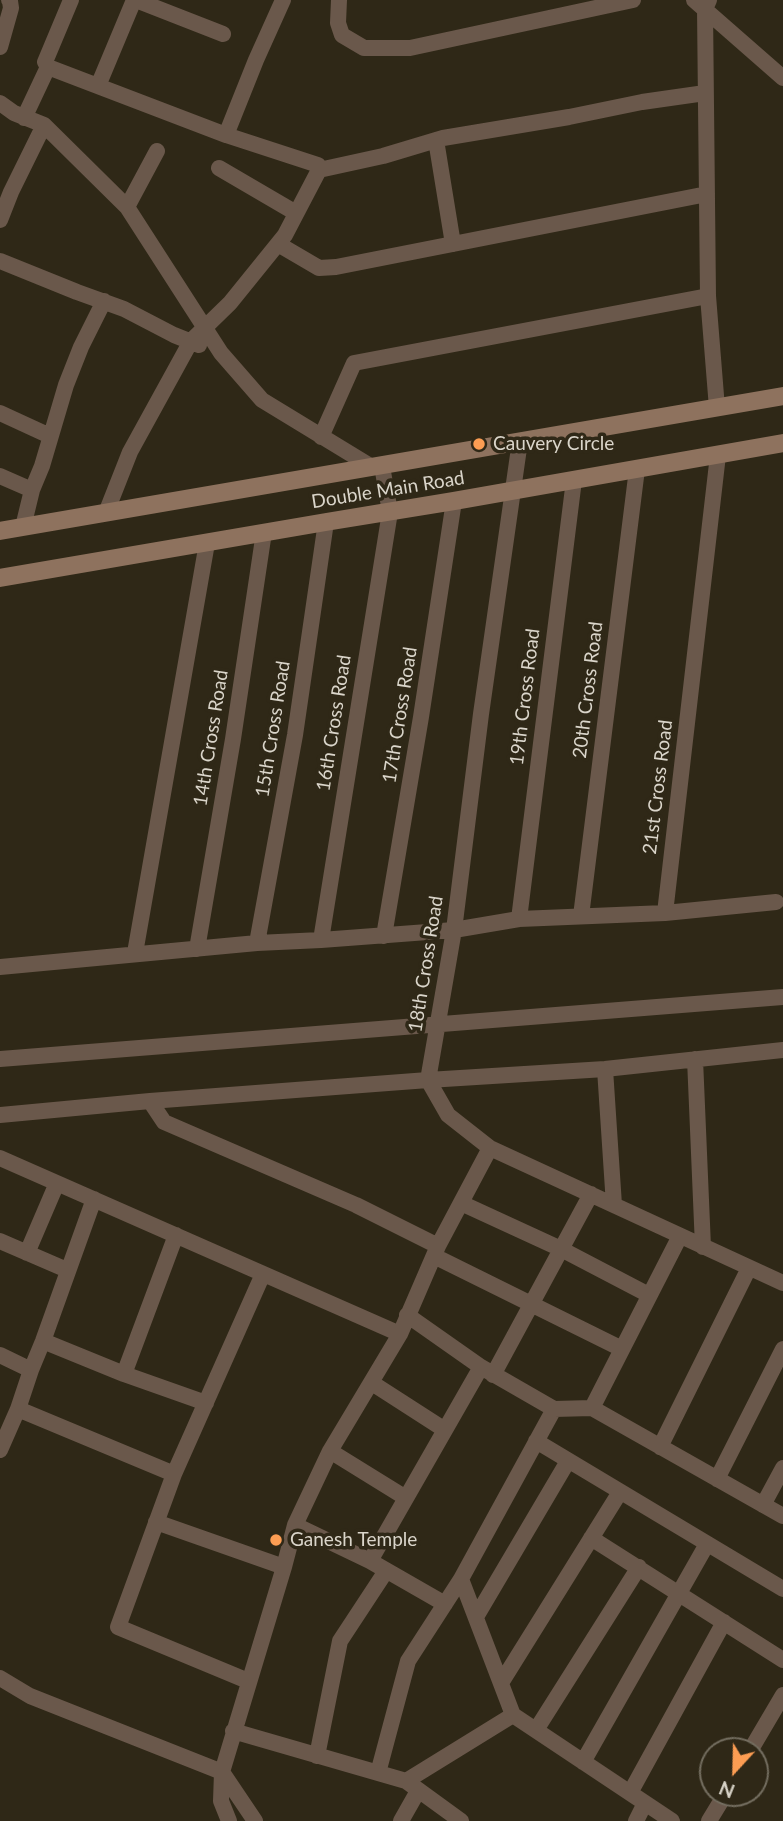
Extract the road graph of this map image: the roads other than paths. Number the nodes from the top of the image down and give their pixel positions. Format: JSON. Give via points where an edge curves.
{"nodes":[{"id":1,"x":10,"y":0,"type":"edge"},
{"id":2,"x":71,"y":0,"type":"edge"},
{"id":3,"x":135,"y":0,"type":"edge"},
{"id":4,"x":283,"y":0,"type":"edge"},
{"id":5,"x":339,"y":0,"type":"edge"},
{"id":6,"x":633,"y":0,"type":"edge"},
{"id":7,"x":703,"y":3,"type":"edge"},
{"id":8,"x":223,"y":34,"type":"dead end"},
{"id":9,"x":0,"y":47,"type":"edge"},
{"id":10,"x":48,"y":67,"type":"junction"},
{"id":11,"x":783,"y":78,"type":"edge"},
{"id":12,"x":98,"y":86,"type":"junction"},
{"id":13,"x":705,"y":93,"type":"junction"},
{"id":14,"x":0,"y":103,"type":"edge"},
{"id":15,"x":24,"y":118,"type":"junction"},
{"id":16,"x":44,"y":125,"type":"junction"},
{"id":17,"x":226,"y":135,"type":"junction"},
{"id":18,"x":436,"y":140,"type":"junction"},
{"id":19,"x":157,"y":151,"type":"dead end"},
{"id":20,"x":219,"y":168,"type":"dead end"},
{"id":21,"x":319,"y":170,"type":"junction"},
{"id":22,"x":707,"y":194,"type":"junction"},
{"id":23,"x":127,"y":207,"type":"junction"},
{"id":24,"x":296,"y":213,"type":"junction"},
{"id":25,"x":0,"y":220,"type":"edge"},
{"id":26,"x":278,"y":244,"type":"junction"},
{"id":27,"x":453,"y":244,"type":"junction"},
{"id":28,"x":0,"y":261,"type":"edge"},
{"id":29,"x":708,"y":296,"type":"junction"},
{"id":30,"x":104,"y":301,"type":"junction"},
{"id":31,"x":206,"y":328,"type":"junction"},
{"id":32,"x":191,"y":341,"type":"junction"},
{"id":33,"x":221,"y":353,"type":"junction"},
{"id":34,"x":783,"y":397,"type":"edge"},
{"id":35,"x":717,"y":408,"type":"junction"},
{"id":36,"x":0,"y":413,"type":"edge"},
{"id":37,"x":50,"y":436,"type":"junction"},
{"id":38,"x":321,"y":436,"type":"junction"},
{"id":39,"x":520,"y":441,"type":"junction"},
{"id":40,"x":783,"y":443,"type":"edge"},
{"id":41,"x":718,"y":455,"type":"junction"},
{"id":42,"x":377,"y":466,"type":"junction"},
{"id":43,"x":638,"y":469,"type":"junction"},
{"id":44,"x":0,"y":476,"type":"edge"},
{"id":45,"x":575,"y":480,"type":"junction"},
{"id":46,"x":513,"y":490,"type":"junction"},
{"id":47,"x":32,"y":491,"type":"junction"},
{"id":48,"x":454,"y":501,"type":"junction"},
{"id":49,"x":390,"y":512,"type":"junction"},
{"id":50,"x":106,"y":513,"type":"junction"},
{"id":51,"x":326,"y":522,"type":"junction"},
{"id":52,"x":23,"y":527,"type":"junction"},
{"id":53,"x":0,"y":531,"type":"edge"},
{"id":54,"x":264,"y":533,"type":"junction"},
{"id":55,"x":207,"y":544,"type":"junction"},
{"id":56,"x":0,"y":578,"type":"edge"},
{"id":57,"x":776,"y":902,"type":"dead end"},
{"id":58,"x":665,"y":913,"type":"junction"},
{"id":59,"x":581,"y":916,"type":"junction"},
{"id":60,"x":519,"y":919,"type":"junction"},
{"id":61,"x":454,"y":930,"type":"junction"},
{"id":62,"x":384,"y":936,"type":"junction"},
{"id":63,"x":321,"y":940,"type":"junction"},
{"id":64,"x":257,"y":943,"type":"junction"},
{"id":65,"x":197,"y":949,"type":"junction"},
{"id":66,"x":135,"y":953,"type":"junction"},
{"id":67,"x":0,"y":967,"type":"edge"},
{"id":68,"x":783,"y":997,"type":"edge"},
{"id":69,"x":439,"y":1024,"type":"junction"},
{"id":70,"x":783,"y":1050,"type":"edge"},
{"id":71,"x":0,"y":1059,"type":"edge"},
{"id":72,"x":695,"y":1059,"type":"junction"},
{"id":73,"x":605,"y":1069,"type":"junction"},
{"id":74,"x":428,"y":1080,"type":"junction"},
{"id":75,"x":150,"y":1101,"type":"junction"},
{"id":76,"x":0,"y":1115,"type":"edge"},
{"id":77,"x":490,"y":1148,"type":"junction"},
{"id":78,"x":0,"y":1158,"type":"edge"},
{"id":79,"x":57,"y":1183,"type":"junction"},
{"id":80,"x":591,"y":1194,"type":"junction"},
{"id":81,"x":94,"y":1199,"type":"junction"},
{"id":82,"x":461,"y":1203,"type":"junction"},
{"id":83,"x":614,"y":1205,"type":"junction"},
{"id":84,"x":176,"y":1235,"type":"junction"},
{"id":85,"x":680,"y":1236,"type":"junction"},
{"id":86,"x":1,"y":1246,"type":"edge"},
{"id":87,"x":703,"y":1247,"type":"junction"},
{"id":88,"x":561,"y":1249,"type":"junction"},
{"id":89,"x":436,"y":1251,"type":"junction"},
{"id":90,"x":27,"y":1254,"type":"junction"},
{"id":91,"x":749,"y":1268,"type":"junction"},
{"id":92,"x":67,"y":1270,"type":"junction"},
{"id":93,"x":263,"y":1274,"type":"junction"},
{"id":94,"x":783,"y":1283,"type":"edge"},
{"id":95,"x":649,"y":1295,"type":"junction"},
{"id":96,"x":531,"y":1303,"type":"junction"},
{"id":97,"x":407,"y":1315,"type":"junction"},
{"id":98,"x":400,"y":1334,"type":"junction"},
{"id":99,"x":43,"y":1341,"type":"junction"},
{"id":100,"x":622,"y":1349,"type":"junction"},
{"id":101,"x":783,"y":1349,"type":"edge"},
{"id":102,"x":0,"y":1355,"type":"edge"},
{"id":103,"x":31,"y":1370,"type":"junction"},
{"id":104,"x":487,"y":1371,"type":"junction"},
{"id":105,"x":124,"y":1374,"type":"junction"},
{"id":106,"x":372,"y":1383,"type":"junction"},
{"id":107,"x":206,"y":1403,"type":"junction"},
{"id":108,"x":592,"y":1408,"type":"junction"},
{"id":109,"x":18,"y":1409,"type":"junction"},
{"id":110,"x":554,"y":1409,"type":"junction"},
{"id":111,"x":445,"y":1430,"type":"junction"},
{"id":112,"x":536,"y":1441,"type":"junction"},
{"id":113,"x":660,"y":1447,"type":"junction"},
{"id":114,"x":0,"y":1450,"type":"edge"},
{"id":115,"x":330,"y":1451,"type":"junction"},
{"id":116,"x":568,"y":1461,"type":"junction"},
{"id":117,"x":783,"y":1468,"type":"edge"},
{"id":118,"x":174,"y":1474,"type":"junction"},
{"id":119,"x":717,"y":1479,"type":"junction"},
{"id":120,"x":620,"y":1492,"type":"junction"},
{"id":121,"x":406,"y":1498,"type":"junction"},
{"id":122,"x":763,"y":1505,"type":"junction"},
{"id":123,"x":783,"y":1516,"type":"edge"},
{"id":124,"x":156,"y":1522,"type":"junction"},
{"id":125,"x":295,"y":1525,"type":"junction"},
{"id":126,"x":592,"y":1538,"type":"junction"},
{"id":127,"x":707,"y":1544,"type":"junction"},
{"id":128,"x":370,"y":1561,"type":"junction"},
{"id":129,"x":284,"y":1567,"type":"junction"},
{"id":130,"x":639,"y":1567,"type":"junction"},
{"id":131,"x":386,"y":1571,"type":"junction"},
{"id":132,"x":461,"y":1579,"type":"junction"},
{"id":133,"x":783,"y":1588,"type":"edge"},
{"id":134,"x":680,"y":1593,"type":"junction"},
{"id":135,"x":445,"y":1604,"type":"junction"},
{"id":136,"x":476,"y":1617,"type":"junction"},
{"id":137,"x":724,"y":1622,"type":"junction"},
{"id":138,"x":783,"y":1660,"type":"edge"},
{"id":139,"x":0,"y":1678,"type":"edge"},
{"id":140,"x":248,"y":1681,"type":"junction"},
{"id":141,"x":501,"y":1683,"type":"junction"},
{"id":142,"x":783,"y":1695,"type":"edge"},
{"id":143,"x":513,"y":1715,"type":"junction"},
{"id":144,"x":536,"y":1730,"type":"junction"},
{"id":145,"x":233,"y":1731,"type":"junction"},
{"id":146,"x":758,"y":1737,"type":"edge"},
{"id":147,"x":317,"y":1756,"type":"junction"},
{"id":148,"x":583,"y":1762,"type":"junction"},
{"id":149,"x":222,"y":1772,"type":"junction"},
{"id":150,"x":378,"y":1773,"type":"junction"},
{"id":151,"x":412,"y":1786,"type":"junction"},
{"id":152,"x":630,"y":1793,"type":"junction"},
{"id":153,"x":645,"y":1803,"type":"junction"},
{"id":154,"x":229,"y":1821,"type":"edge"},
{"id":155,"x":255,"y":1821,"type":"edge"},
{"id":156,"x":401,"y":1821,"type":"edge"},
{"id":157,"x":461,"y":1821,"type":"edge"},
{"id":158,"x":636,"y":1821,"type":"edge"},
{"id":159,"x":672,"y":1821,"type":"edge"}],
"edges":[{"from":1,"to":9,"type":"street"},
{"from":2,"to":10,"type":"street","via":[[49,49]]},
{"from":3,"to":8,"type":"street"},
{"from":3,"to":12,"type":"street"},
{"from":4,"to":17,"type":"street"},
{"from":5,"to":6,"type":"street","via":[[342,35],[364,48],[410,48]]},
{"from":7,"to":11,"type":"street"},
{"from":7,"to":13,"type":"street"},
{"from":10,"to":12,"type":"street"},
{"from":10,"to":15,"type":"street"},
{"from":12,"to":17,"type":"street"},
{"from":13,"to":18,"type":"street"},
{"from":13,"to":22,"type":"street"},
{"from":14,"to":15,"type":"street"},
{"from":15,"to":16,"type":"street"},
{"from":16,"to":23,"type":"street"},
{"from":16,"to":25,"type":"street"},
{"from":17,"to":21,"type":"street","via":[[318,165]]},
{"from":18,"to":21,"type":"street"},
{"from":18,"to":27,"type":"street"},
{"from":19,"to":23,"type":"street"},
{"from":20,"to":24,"type":"street"},
{"from":21,"to":24,"type":"street"},
{"from":22,"to":27,"type":"street"},
{"from":22,"to":29,"type":"street"},
{"from":23,"to":31,"type":"street"},
{"from":24,"to":26,"type":"street"},
{"from":26,"to":27,"type":"street","via":[[319,268]]},
{"from":26,"to":31,"type":"street"},
{"from":28,"to":30,"type":"street"},
{"from":29,"to":35,"type":"street"},
{"from":29,"to":38,"type":"street","via":[[354,363]]},
{"from":30,"to":32,"type":"street"},
{"from":30,"to":37,"type":"street","via":[[81,347]]},
{"from":31,"to":32,"type":"street"},
{"from":31,"to":33,"type":"street"},
{"from":32,"to":33,"type":"street"},
{"from":32,"to":50,"type":"street","via":[[130,452]]},
{"from":33,"to":38,"type":"street","via":[[262,400]]},
{"from":34,"to":35,"type":"street","name":"Double Main Road"},
{"from":35,"to":39,"type":"street","name":"Double Main Road"},
{"from":36,"to":37,"type":"street"},
{"from":37,"to":47,"type":"street"},
{"from":38,"to":42,"type":"street"},
{"from":39,"to":42,"type":"street","name":"Double Main Road"},
{"from":39,"to":46,"type":"street","name":"18th Cross Road"},
{"from":40,"to":41,"type":"street","name":"Double Main Road"},
{"from":41,"to":43,"type":"street","name":"Double Main Road"},
{"from":41,"to":58,"type":"street","name":"21st Cross Road"},
{"from":42,"to":49,"type":"street","name":"16th Cross Road"},
{"from":42,"to":50,"type":"street","name":"Double Main Road"},
{"from":43,"to":45,"type":"street","name":"Double Main Road"},
{"from":43,"to":59,"type":"street","name":"20th Cross Road"},
{"from":44,"to":47,"type":"street"},
{"from":45,"to":46,"type":"street","name":"Double Main Road"},
{"from":45,"to":60,"type":"street","name":"19th Cross Road"},
{"from":46,"to":48,"type":"street","name":"Double Main Road"},
{"from":46,"to":61,"type":"street","name":"18th Cross Road"},
{"from":47,"to":52,"type":"street"},
{"from":48,"to":49,"type":"street","name":"Double Main Road"},
{"from":48,"to":62,"type":"street","name":"17th Cross Road"},
{"from":49,"to":51,"type":"street","name":"Double Main Road"},
{"from":49,"to":63,"type":"street","name":"16th Cross Road"},
{"from":50,"to":52,"type":"street","name":"Double Main Road"},
{"from":51,"to":54,"type":"street","name":"Double Main Road"},
{"from":51,"to":64,"type":"street","name":"15th Cross Road","via":[[295,735]]},
{"from":52,"to":53,"type":"street","name":"Double Main Road"},
{"from":54,"to":55,"type":"street","name":"Double Main Road"},
{"from":54,"to":65,"type":"street","name":"14th Cross Road"},
{"from":55,"to":56,"type":"street","name":"Double Main Road"},
{"from":55,"to":66,"type":"street"},
{"from":57,"to":58,"type":"street"},
{"from":58,"to":59,"type":"street"},
{"from":59,"to":60,"type":"street"},
{"from":60,"to":61,"type":"street"},
{"from":61,"to":62,"type":"street"},
{"from":61,"to":69,"type":"street","name":"18th Cross Road"},
{"from":62,"to":63,"type":"street"},
{"from":63,"to":64,"type":"street"},
{"from":64,"to":65,"type":"street"},
{"from":65,"to":66,"type":"street"},
{"from":66,"to":67,"type":"street"},
{"from":68,"to":69,"type":"street"},
{"from":69,"to":71,"type":"street"},
{"from":69,"to":74,"type":"street","name":"18th Cross Road"},
{"from":70,"to":72,"type":"street"},
{"from":72,"to":73,"type":"street"},
{"from":72,"to":87,"type":"street"},
{"from":73,"to":74,"type":"street"},
{"from":73,"to":83,"type":"street"},
{"from":74,"to":75,"type":"street"},
{"from":74,"to":77,"type":"street","via":[[447,1115]]},
{"from":75,"to":76,"type":"street"},
{"from":75,"to":89,"type":"street","via":[[164,1122],[356,1205]]},
{"from":77,"to":80,"type":"street"},
{"from":77,"to":82,"type":"street"},
{"from":78,"to":79,"type":"street"},
{"from":79,"to":81,"type":"street"},
{"from":79,"to":90,"type":"street"},
{"from":80,"to":83,"type":"street"},
{"from":80,"to":88,"type":"street"},
{"from":81,"to":84,"type":"street"},
{"from":81,"to":92,"type":"street"},
{"from":82,"to":88,"type":"street"},
{"from":82,"to":89,"type":"street"},
{"from":83,"to":85,"type":"street"},
{"from":84,"to":93,"type":"street"},
{"from":84,"to":105,"type":"street"},
{"from":85,"to":87,"type":"street"},
{"from":85,"to":95,"type":"street"},
{"from":86,"to":90,"type":"street"},
{"from":87,"to":91,"type":"street"},
{"from":88,"to":95,"type":"street"},
{"from":88,"to":96,"type":"street"},
{"from":89,"to":96,"type":"street"},
{"from":89,"to":97,"type":"street"},
{"from":90,"to":92,"type":"street"},
{"from":91,"to":94,"type":"street"},
{"from":91,"to":113,"type":"street"},
{"from":92,"to":99,"type":"street"},
{"from":93,"to":98,"type":"street"},
{"from":93,"to":107,"type":"street"},
{"from":95,"to":100,"type":"street"},
{"from":96,"to":100,"type":"street"},
{"from":96,"to":104,"type":"street"},
{"from":97,"to":98,"type":"street"},
{"from":97,"to":104,"type":"street"},
{"from":98,"to":106,"type":"street"},
{"from":99,"to":103,"type":"street"},
{"from":99,"to":105,"type":"street"},
{"from":100,"to":108,"type":"street"},
{"from":101,"to":119,"type":"street"},
{"from":102,"to":103,"type":"street"},
{"from":103,"to":109,"type":"street"},
{"from":104,"to":110,"type":"street"},
{"from":104,"to":111,"type":"street"},
{"from":105,"to":107,"type":"street"},
{"from":106,"to":111,"type":"street"},
{"from":106,"to":115,"type":"street"},
{"from":107,"to":118,"type":"street"},
{"from":108,"to":110,"type":"street"},
{"from":108,"to":113,"type":"street"},
{"from":109,"to":114,"type":"street"},
{"from":109,"to":118,"type":"street"},
{"from":110,"to":112,"type":"street"},
{"from":111,"to":121,"type":"street"},
{"from":112,"to":116,"type":"street"},
{"from":112,"to":132,"type":"street"},
{"from":113,"to":119,"type":"street"},
{"from":115,"to":121,"type":"street"},
{"from":115,"to":125,"type":"street"},
{"from":116,"to":120,"type":"street"},
{"from":116,"to":136,"type":"street"},
{"from":117,"to":122,"type":"street"},
{"from":118,"to":124,"type":"street"},
{"from":119,"to":122,"type":"street"},
{"from":120,"to":126,"type":"street"},
{"from":120,"to":127,"type":"street"},
{"from":121,"to":128,"type":"street"},
{"from":122,"to":123,"type":"street"},
{"from":124,"to":129,"type":"street"},
{"from":124,"to":140,"type":"street","via":[[118,1627]]},
{"from":125,"to":128,"type":"street"},
{"from":125,"to":129,"type":"street"},
{"from":126,"to":130,"type":"street"},
{"from":126,"to":141,"type":"street"},
{"from":127,"to":133,"type":"street"},
{"from":127,"to":134,"type":"street"},
{"from":128,"to":131,"type":"street"},
{"from":129,"to":140,"type":"street"},
{"from":130,"to":134,"type":"street"},
{"from":130,"to":144,"type":"street"},
{"from":131,"to":135,"type":"street"},
{"from":131,"to":147,"type":"street","via":[[340,1641]]},
{"from":132,"to":135,"type":"street"},
{"from":132,"to":136,"type":"street"},
{"from":134,"to":137,"type":"street"},
{"from":134,"to":148,"type":"street"},
{"from":135,"to":150,"type":"street","via":[[408,1661]]},
{"from":136,"to":141,"type":"street"},
{"from":137,"to":138,"type":"street"},
{"from":137,"to":152,"type":"street"},
{"from":139,"to":149,"type":"street","via":[[30,1696]]},
{"from":140,"to":145,"type":"street"},
{"from":141,"to":143,"type":"street"},
{"from":142,"to":146,"type":"street"},
{"from":143,"to":144,"type":"street"},
{"from":143,"to":151,"type":"street"},
{"from":144,"to":148,"type":"street"},
{"from":145,"to":147,"type":"street"},
{"from":145,"to":149,"type":"street"},
{"from":147,"to":150,"type":"street"},
{"from":148,"to":152,"type":"street"},
{"from":149,"to":154,"type":"street","via":[[221,1801]]},
{"from":149,"to":155,"type":"street"},
{"from":150,"to":151,"type":"street"},
{"from":151,"to":156,"type":"street"},
{"from":151,"to":157,"type":"street"},
{"from":152,"to":153,"type":"street"},
{"from":153,"to":158,"type":"street"},
{"from":153,"to":159,"type":"street"}]}
